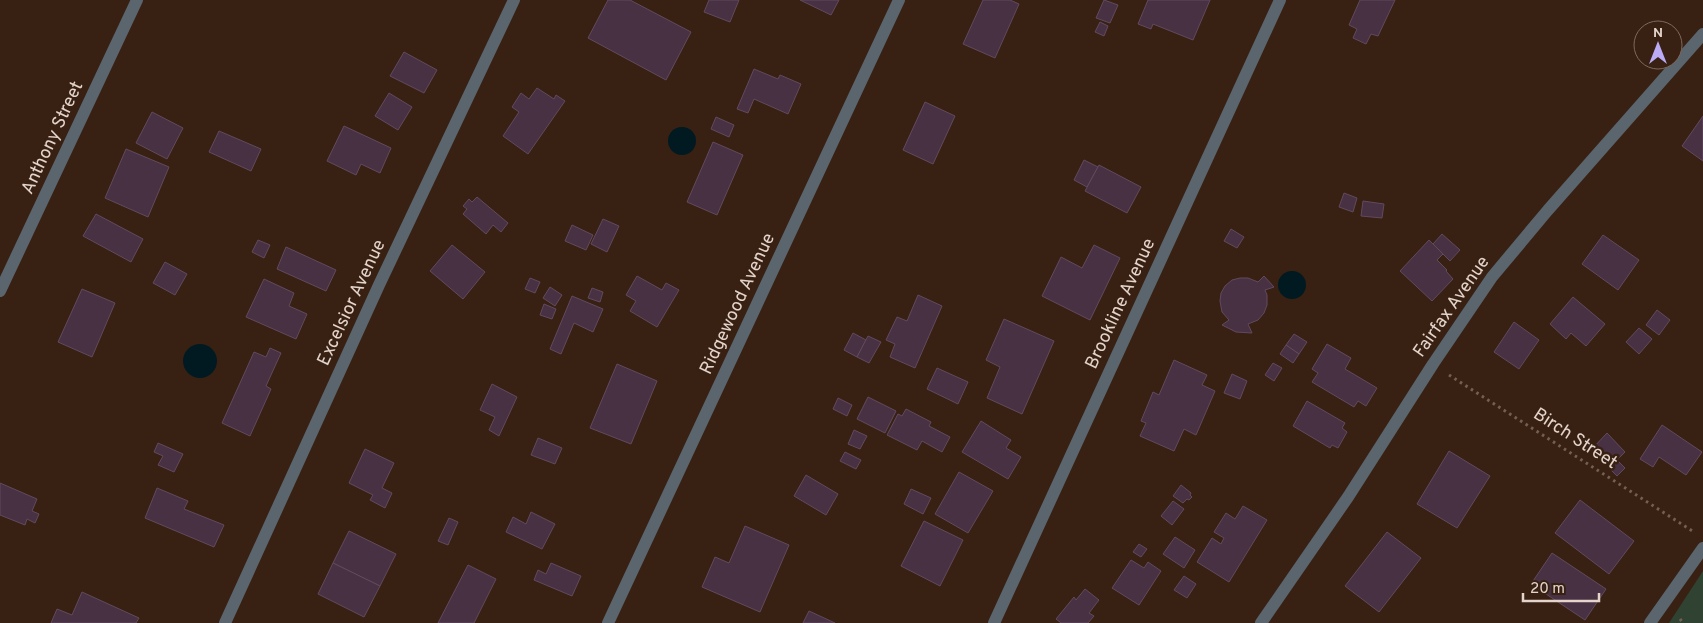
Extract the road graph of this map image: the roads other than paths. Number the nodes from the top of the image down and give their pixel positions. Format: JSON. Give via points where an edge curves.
{"nodes":[{"id":1,"x":137,"y":0,"type":"edge"},
{"id":2,"x":514,"y":0,"type":"edge"},
{"id":3,"x":899,"y":0,"type":"edge"},
{"id":4,"x":1280,"y":0,"type":"edge"},
{"id":5,"x":1703,"y":34,"type":"edge"},
{"id":6,"x":0,"y":291,"type":"edge"},
{"id":7,"x":1703,"y":548,"type":"edge"},
{"id":8,"x":225,"y":623,"type":"edge"},
{"id":9,"x":608,"y":623,"type":"edge"},
{"id":10,"x":994,"y":623,"type":"edge"},
{"id":11,"x":1261,"y":623,"type":"edge"},
{"id":12,"x":1650,"y":623,"type":"edge"}],
"edges":[{"from":1,"to":6,"type":"street","name":"Anthony Street"},
{"from":2,"to":8,"type":"street","name":"Excelsior Avenue","via":[[379,285]]},
{"from":3,"to":9,"type":"street","name":"Ridgewood Avenue"},
{"from":4,"to":10,"type":"street","name":"Brookline Avenue"},
{"from":5,"to":11,"type":"street","name":"Fairfax Avenue","via":[[1492,277]]},
{"from":7,"to":12,"type":"street"}]}
